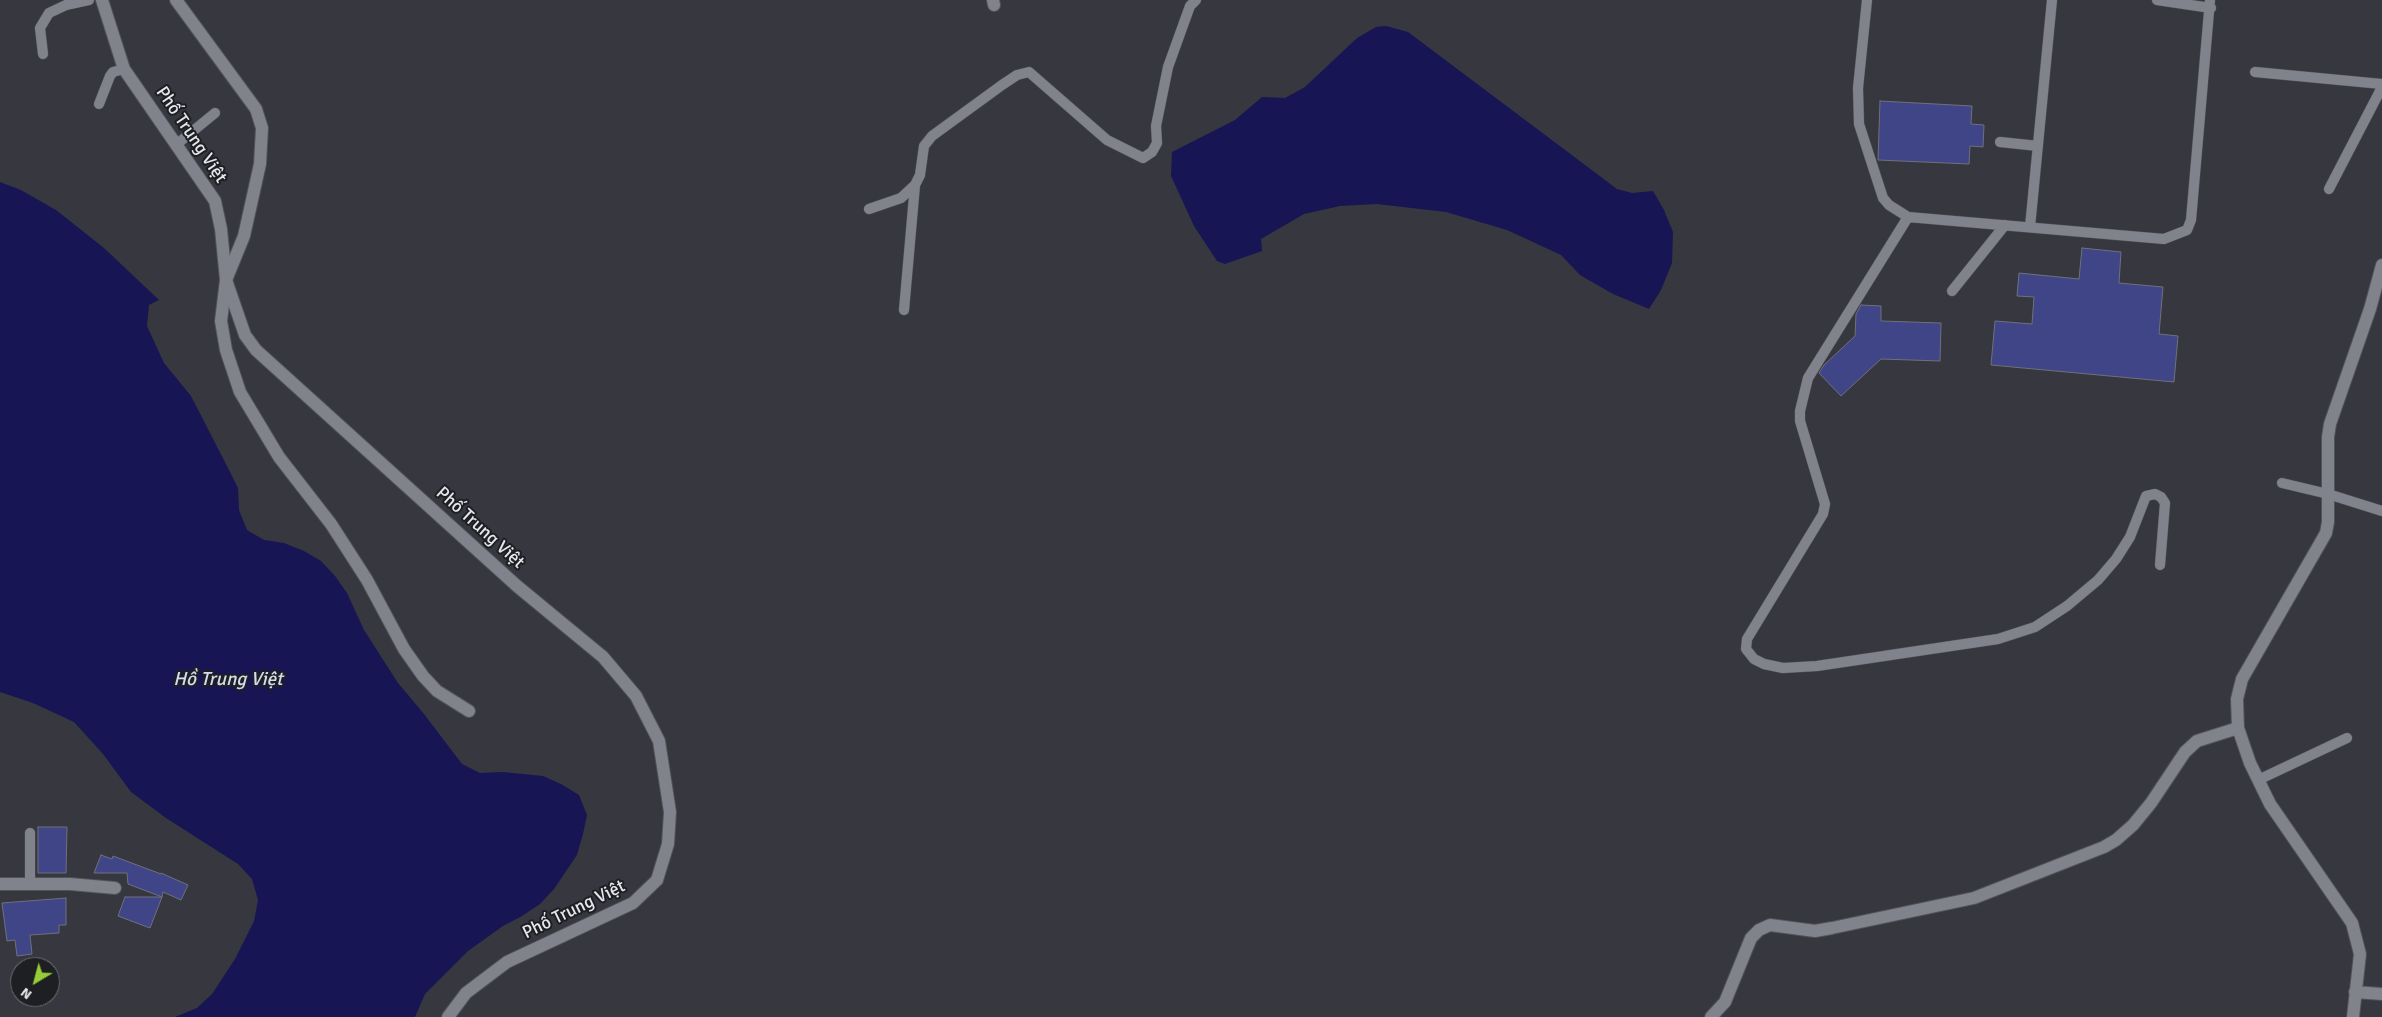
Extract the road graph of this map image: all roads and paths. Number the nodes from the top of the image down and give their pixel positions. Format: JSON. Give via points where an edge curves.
{"nodes":[{"id":1,"x":89,"y":0,"type":"edge"},
{"id":2,"x":102,"y":0,"type":"edge"},
{"id":3,"x":176,"y":0,"type":"edge"},
{"id":4,"x":1196,"y":0,"type":"edge"},
{"id":5,"x":1867,"y":0,"type":"edge"},
{"id":6,"x":2052,"y":0,"type":"edge"},
{"id":7,"x":2157,"y":0,"type":"edge"},
{"id":8,"x":2210,"y":4,"type":"edge"},
{"id":9,"x":42,"y":54,"type":"dead end"},
{"id":10,"x":124,"y":69,"type":"junction"},
{"id":11,"x":2256,"y":72,"type":"dead end"},
{"id":12,"x":2382,"y":86,"type":"edge"},
{"id":13,"x":99,"y":104,"type":"dead end"},
{"id":14,"x":215,"y":113,"type":"dead end"},
{"id":15,"x":2000,"y":142,"type":"dead end"},
{"id":16,"x":176,"y":144,"type":"junction"},
{"id":17,"x":2038,"y":146,"type":"junction"},
{"id":18,"x":915,"y":185,"type":"junction"},
{"id":19,"x":2329,"y":189,"type":"dead end"},
{"id":20,"x":869,"y":209,"type":"dead end"},
{"id":21,"x":1908,"y":217,"type":"junction"},
{"id":22,"x":2005,"y":225,"type":"junction"},
{"id":23,"x":2030,"y":227,"type":"junction"},
{"id":24,"x":2382,"y":265,"type":"edge"},
{"id":25,"x":226,"y":280,"type":"junction"},
{"id":26,"x":1952,"y":291,"type":"dead end"},
{"id":27,"x":904,"y":310,"type":"dead end"},
{"id":28,"x":2282,"y":483,"type":"dead end"},
{"id":29,"x":2328,"y":494,"type":"junction"},
{"id":30,"x":2382,"y":511,"type":"edge"},
{"id":31,"x":2160,"y":565,"type":"dead end"},
{"id":32,"x":469,"y":711,"type":"dead end"},
{"id":33,"x":2238,"y":728,"type":"junction"},
{"id":34,"x":2347,"y":738,"type":"dead end"},
{"id":35,"x":2258,"y":780,"type":"junction"},
{"id":36,"x":30,"y":833,"type":"dead end"},
{"id":37,"x":0,"y":884,"type":"edge"},
{"id":38,"x":30,"y":884,"type":"junction"},
{"id":39,"x":115,"y":888,"type":"dead end"},
{"id":40,"x":2356,"y":992,"type":"junction"},
{"id":41,"x":2382,"y":994,"type":"edge"},
{"id":42,"x":448,"y":1017,"type":"edge"},
{"id":43,"x":1711,"y":1017,"type":"edge"},
{"id":44,"x":2353,"y":1017,"type":"edge"}],
"edges":[{"from":1,"to":9,"type":"lane","via":[[49,13],[40,28]]},
{"from":2,"to":10,"type":"street","name":"Phố Trung Việt"},
{"from":3,"to":25,"type":"street","via":[[256,109],[262,128],[260,164],[244,236]]},
{"from":4,"to":18,"type":"lane","via":[[1190,6],[1168,67],[1156,126],[1157,143],[1143,158],[1107,140],[1029,72],[1017,74],[932,136],[924,146],[920,175]]},
{"from":5,"to":21,"type":"lane","via":[[1858,88],[1859,124],[1883,198]]},
{"from":6,"to":17,"type":"lane"},
{"from":7,"to":8,"type":"lane"},
{"from":8,"to":23,"type":"lane","via":[[2191,220],[2187,230],[2164,239]]},
{"from":10,"to":13,"type":"lane","via":[[110,76]]},
{"from":10,"to":16,"type":"street","name":"Phố Trung Việt"},
{"from":11,"to":12,"type":"lane"},
{"from":12,"to":19,"type":"lane"},
{"from":14,"to":16,"type":"lane"},
{"from":15,"to":17,"type":"lane"},
{"from":16,"to":25,"type":"street","name":"Phố Trung Việt","via":[[215,201],[222,229]]},
{"from":17,"to":23,"type":"lane"},
{"from":18,"to":20,"type":"lane","via":[[901,198]]},
{"from":18,"to":27,"type":"lane"},
{"from":21,"to":22,"type":"lane"},
{"from":21,"to":31,"type":"lane","via":[[1808,378],[1800,421],[1825,504],[1823,514],[1747,639],[1746,649],[1754,659],[1764,664],[1783,668],[1817,666],[1998,639],[2035,627],[2098,580],[2130,537],[2146,496],[2154,494],[2165,503]]},
{"from":22,"to":23,"type":"lane"},
{"from":22,"to":26,"type":"lane"},
{"from":24,"to":29,"type":"street","via":[[2330,424]]},
{"from":25,"to":32,"type":"street","via":[[221,320],[226,350],[240,392],[279,457],[331,524],[423,676],[437,691]]},
{"from":25,"to":42,"type":"street","name":"Phố Trung Việt","via":[[245,335],[256,350],[517,586],[603,657],[636,696],[659,741],[670,812],[668,844],[657,880],[633,903],[507,962],[466,993]]},
{"from":28,"to":29,"type":"lane"},
{"from":29,"to":30,"type":"lane"},
{"from":29,"to":33,"type":"street","via":[[2328,522],[2321,544],[2242,679],[2236,699]]},
{"from":33,"to":35,"type":"street"},
{"from":33,"to":43,"type":"street","via":[[2197,741],[2185,752],[2133,825],[2104,847],[1974,898],[1832,928],[1814,930],[1770,925],[1759,930],[1751,938],[1725,1002]]},
{"from":34,"to":35,"type":"lane"},
{"from":35,"to":40,"type":"street","via":[[2270,804],[2352,923],[2360,954]]},
{"from":36,"to":38,"type":"lane"},
{"from":37,"to":38,"type":"street"},
{"from":38,"to":39,"type":"street"},
{"from":40,"to":41,"type":"street"},
{"from":40,"to":44,"type":"street"}]}
